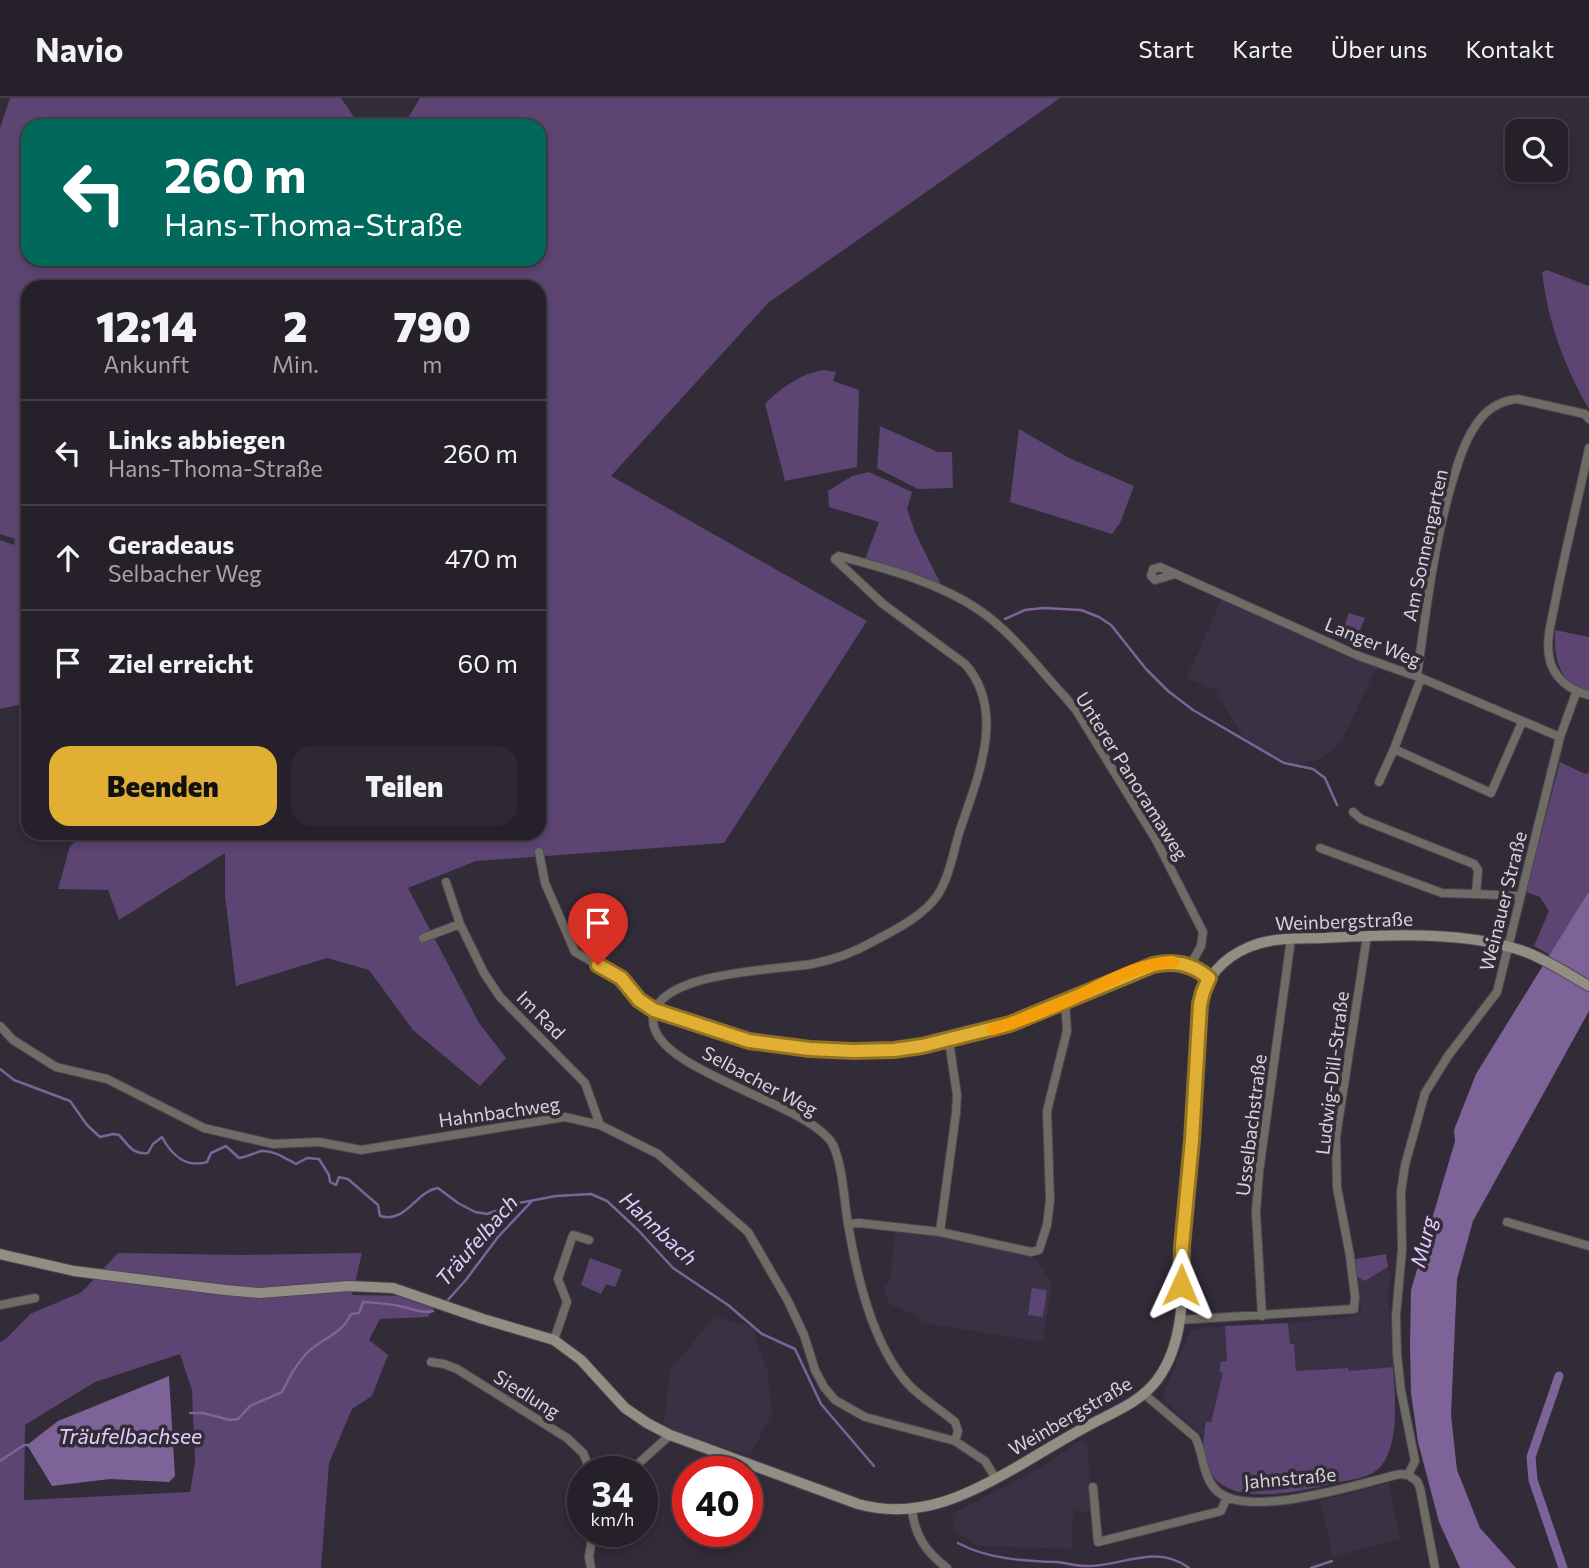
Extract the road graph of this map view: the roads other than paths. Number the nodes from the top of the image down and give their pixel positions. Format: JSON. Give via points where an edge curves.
{"nodes":[{"id":1,"x":1589,"y":419,"type":"edge"},
{"id":2,"x":1589,"y":449,"type":"edge"},
{"id":3,"x":1175,"y":574,"type":"dead end"},
{"id":4,"x":1419,"y":677,"type":"junction"},
{"id":5,"x":1576,"y":692,"type":"junction"},
{"id":6,"x":1589,"y":695,"type":"edge"},
{"id":7,"x":1522,"y":722,"type":"junction"},
{"id":8,"x":1560,"y":737,"type":"junction"},
{"id":9,"x":1394,"y":749,"type":"junction"},
{"id":10,"x":1379,"y":782,"type":"dead end"},
{"id":11,"x":1353,"y":812,"type":"dead end"},
{"id":12,"x":1320,"y":848,"type":"dead end"},
{"id":13,"x":539,"y":852,"type":"dead end"},
{"id":14,"x":446,"y":883,"type":"dead end"},
{"id":15,"x":1476,"y":894,"type":"junction"},
{"id":16,"x":1519,"y":896,"type":"junction"},
{"id":17,"x":460,"y":925,"type":"junction"},
{"id":18,"x":1367,"y":936,"type":"junction"},
{"id":19,"x":423,"y":938,"type":"dead end"},
{"id":20,"x":1291,"y":939,"type":"junction"},
{"id":21,"x":1508,"y":947,"type":"junction"},
{"id":22,"x":1190,"y":965,"type":"junction"},
{"id":23,"x":1209,"y":978,"type":"junction"},
{"id":24,"x":1589,"y":986,"type":"edge"},
{"id":25,"x":1065,"y":1002,"type":"junction"},
{"id":26,"x":654,"y":1010,"type":"junction"},
{"id":27,"x":0,"y":1026,"type":"edge"},
{"id":28,"x":949,"y":1041,"type":"junction"},
{"id":29,"x":600,"y":1125,"type":"junction"},
{"id":30,"x":1507,"y":1222,"type":"dead end"},
{"id":31,"x":848,"y":1224,"type":"junction"},
{"id":32,"x":940,"y":1232,"type":"junction"},
{"id":33,"x":589,"y":1240,"type":"dead end"},
{"id":34,"x":1586,"y":1244,"type":"edge"},
{"id":35,"x":0,"y":1254,"type":"edge"},
{"id":36,"x":35,"y":1298,"type":"dead end"},
{"id":37,"x":0,"y":1305,"type":"edge"},
{"id":38,"x":1262,"y":1316,"type":"junction"},
{"id":39,"x":1180,"y":1320,"type":"junction"},
{"id":40,"x":554,"y":1340,"type":"junction"},
{"id":41,"x":431,"y":1362,"type":"dead end"},
{"id":42,"x":1144,"y":1394,"type":"junction"},
{"id":43,"x":670,"y":1435,"type":"junction"},
{"id":44,"x":955,"y":1441,"type":"junction"},
{"id":45,"x":584,"y":1456,"type":"edge"},
{"id":46,"x":647,"y":1456,"type":"edge"},
{"id":47,"x":1408,"y":1475,"type":"junction"},
{"id":48,"x":996,"y":1479,"type":"junction"},
{"id":49,"x":1093,"y":1487,"type":"dead end"},
{"id":50,"x":1227,"y":1497,"type":"junction"},
{"id":51,"x":912,"y":1510,"type":"junction"},
{"id":52,"x":591,"y":1547,"type":"edge"},
{"id":53,"x":591,"y":1568,"type":"edge"},
{"id":54,"x":947,"y":1568,"type":"edge"},
{"id":55,"x":1435,"y":1568,"type":"edge"}],
"edges":[{"from":1,"to":4,"type":"street","name":"Am Sonnengarten","via":[[1585,414],[1518,399],[1489,411],[1474,429],[1458,462],[1439,535],[1427,592]]},
{"from":2,"to":5,"type":"street","via":[[1548,646],[1556,674]]},
{"from":3,"to":4,"type":"street","name":"Langer Weg","via":[[1359,656]]},
{"from":4,"to":7,"type":"street","name":"Langer Weg"},
{"from":4,"to":9,"type":"street","name":"Am Sonnengarten"},
{"from":5,"to":6,"type":"street"},
{"from":5,"to":8,"type":"street","name":"Weinauer Straße"},
{"from":7,"to":8,"type":"street","name":"Langer Weg"},
{"from":7,"to":9,"type":"street","via":[[1491,793]]},
{"from":8,"to":16,"type":"street","name":"Weinauer Straße"},
{"from":9,"to":10,"type":"street","name":"Am Sonnengarten"},
{"from":11,"to":15,"type":"street","via":[[1474,864],[1478,870]]},
{"from":12,"to":15,"type":"street","name":"Weinauer Straße","via":[[1442,893]]},
{"from":13,"to":26,"type":"street","via":[[545,883],[575,952],[621,978]]},
{"from":14,"to":17,"type":"street","name":"Im Rad"},
{"from":15,"to":16,"type":"street","name":"Weinauer Straße"},
{"from":16,"to":21,"type":"street","name":"Weinauer Straße"},
{"from":17,"to":19,"type":"street"},
{"from":17,"to":29,"type":"street","name":"Im Rad","via":[[500,997],[585,1083]]},
{"from":18,"to":20,"type":"street","name":"Weinbergstraße"},
{"from":18,"to":21,"type":"street","name":"Weinbergstraße","via":[[1443,937]]},
{"from":18,"to":38,"type":"street","name":"Ludwig-Dill-Straße","via":[[1336,1137],[1337,1188],[1354,1309]]},
{"from":20,"to":23,"type":"street","name":"Weinbergstraße","via":[[1241,950]]},
{"from":20,"to":38,"type":"street","name":"Usselbachstraße","via":[[1259,1172],[1256,1212]]},
{"from":21,"to":24,"type":"street","name":"Weinbergstraße"},
{"from":21,"to":47,"type":"street","name":"Weinauer Straße","via":[[1497,992],[1425,1093],[1405,1165],[1396,1316],[1397,1354],[1415,1461]]},
{"from":22,"to":23,"type":"street"},
{"from":22,"to":25,"type":"street","via":[[1153,965]]},
{"from":22,"to":26,"type":"street","name":"Unterer Panoramaweg","via":[[1203,932],[1188,899],[1066,698],[979,610],[912,578],[839,556],[835,559],[838,565],[883,604],[965,664],[983,696],[983,755],[945,880],[928,906],[909,921],[855,951],[812,964],[701,981],[666,995]]},
{"from":23,"to":39,"type":"street","name":"Weinbergstraße","via":[[1200,1004]]},
{"from":25,"to":28,"type":"street"},
{"from":25,"to":32,"type":"street","via":[[1067,1031],[1047,1111],[1050,1200],[1039,1250]]},
{"from":26,"to":28,"type":"street","via":[[749,1041],[782,1046],[894,1050]]},
{"from":26,"to":31,"type":"street","name":"Selbacher Weg","via":[[656,1034],[681,1056],[795,1115],[831,1141]]},
{"from":27,"to":29,"type":"street","name":"Hahnbachweg","via":[[13,1040],[56,1067],[107,1079],[204,1128],[273,1144],[319,1142],[361,1150],[565,1117]]},
{"from":28,"to":32,"type":"street","via":[[957,1095]]},
{"from":29,"to":44,"type":"street","name":"Hahnbachweg","via":[[658,1154],[748,1232],[788,1301],[815,1370],[835,1400],[865,1417]]},
{"from":30,"to":34,"type":"street"},
{"from":31,"to":32,"type":"street"},
{"from":31,"to":44,"type":"street","name":"Selbacher Weg","via":[[861,1283],[887,1354],[909,1385],[956,1422]]},
{"from":33,"to":40,"type":"street","via":[[573,1235],[558,1279],[567,1302]]},
{"from":35,"to":40,"type":"street","via":[[74,1271],[260,1293],[373,1285],[393,1288]]},
{"from":36,"to":37,"type":"street"},
{"from":38,"to":39,"type":"street"},
{"from":39,"to":42,"type":"street","name":"Weinbergstraße","via":[[1171,1357]]},
{"from":40,"to":43,"type":"street","name":"Weinbergstraße","via":[[581,1360],[625,1408]]},
{"from":41,"to":45,"type":"street","name":"Siedlung","via":[[457,1369],[567,1438]]},
{"from":42,"to":48,"type":"street","name":"Weinbergstraße"},
{"from":42,"to":50,"type":"street","name":"Jahnstraße","via":[[1195,1437],[1213,1485]]},
{"from":43,"to":46,"type":"street"},
{"from":43,"to":51,"type":"street","name":"Weinbergstraße","via":[[865,1506]]},
{"from":44,"to":48,"type":"street","name":"Hahnbachweg","via":[[985,1461]]},
{"from":47,"to":50,"type":"street","name":"Jahnstraße","via":[[1315,1496],[1253,1501]]},
{"from":47,"to":55,"type":"street","via":[[1420,1488]]},
{"from":48,"to":51,"type":"street","name":"Weinbergstraße","via":[[956,1499]]},
{"from":49,"to":50,"type":"street","via":[[1098,1542],[1221,1511]]},
{"from":51,"to":54,"type":"street","via":[[920,1541]]},
{"from":52,"to":53,"type":"street"}]}
